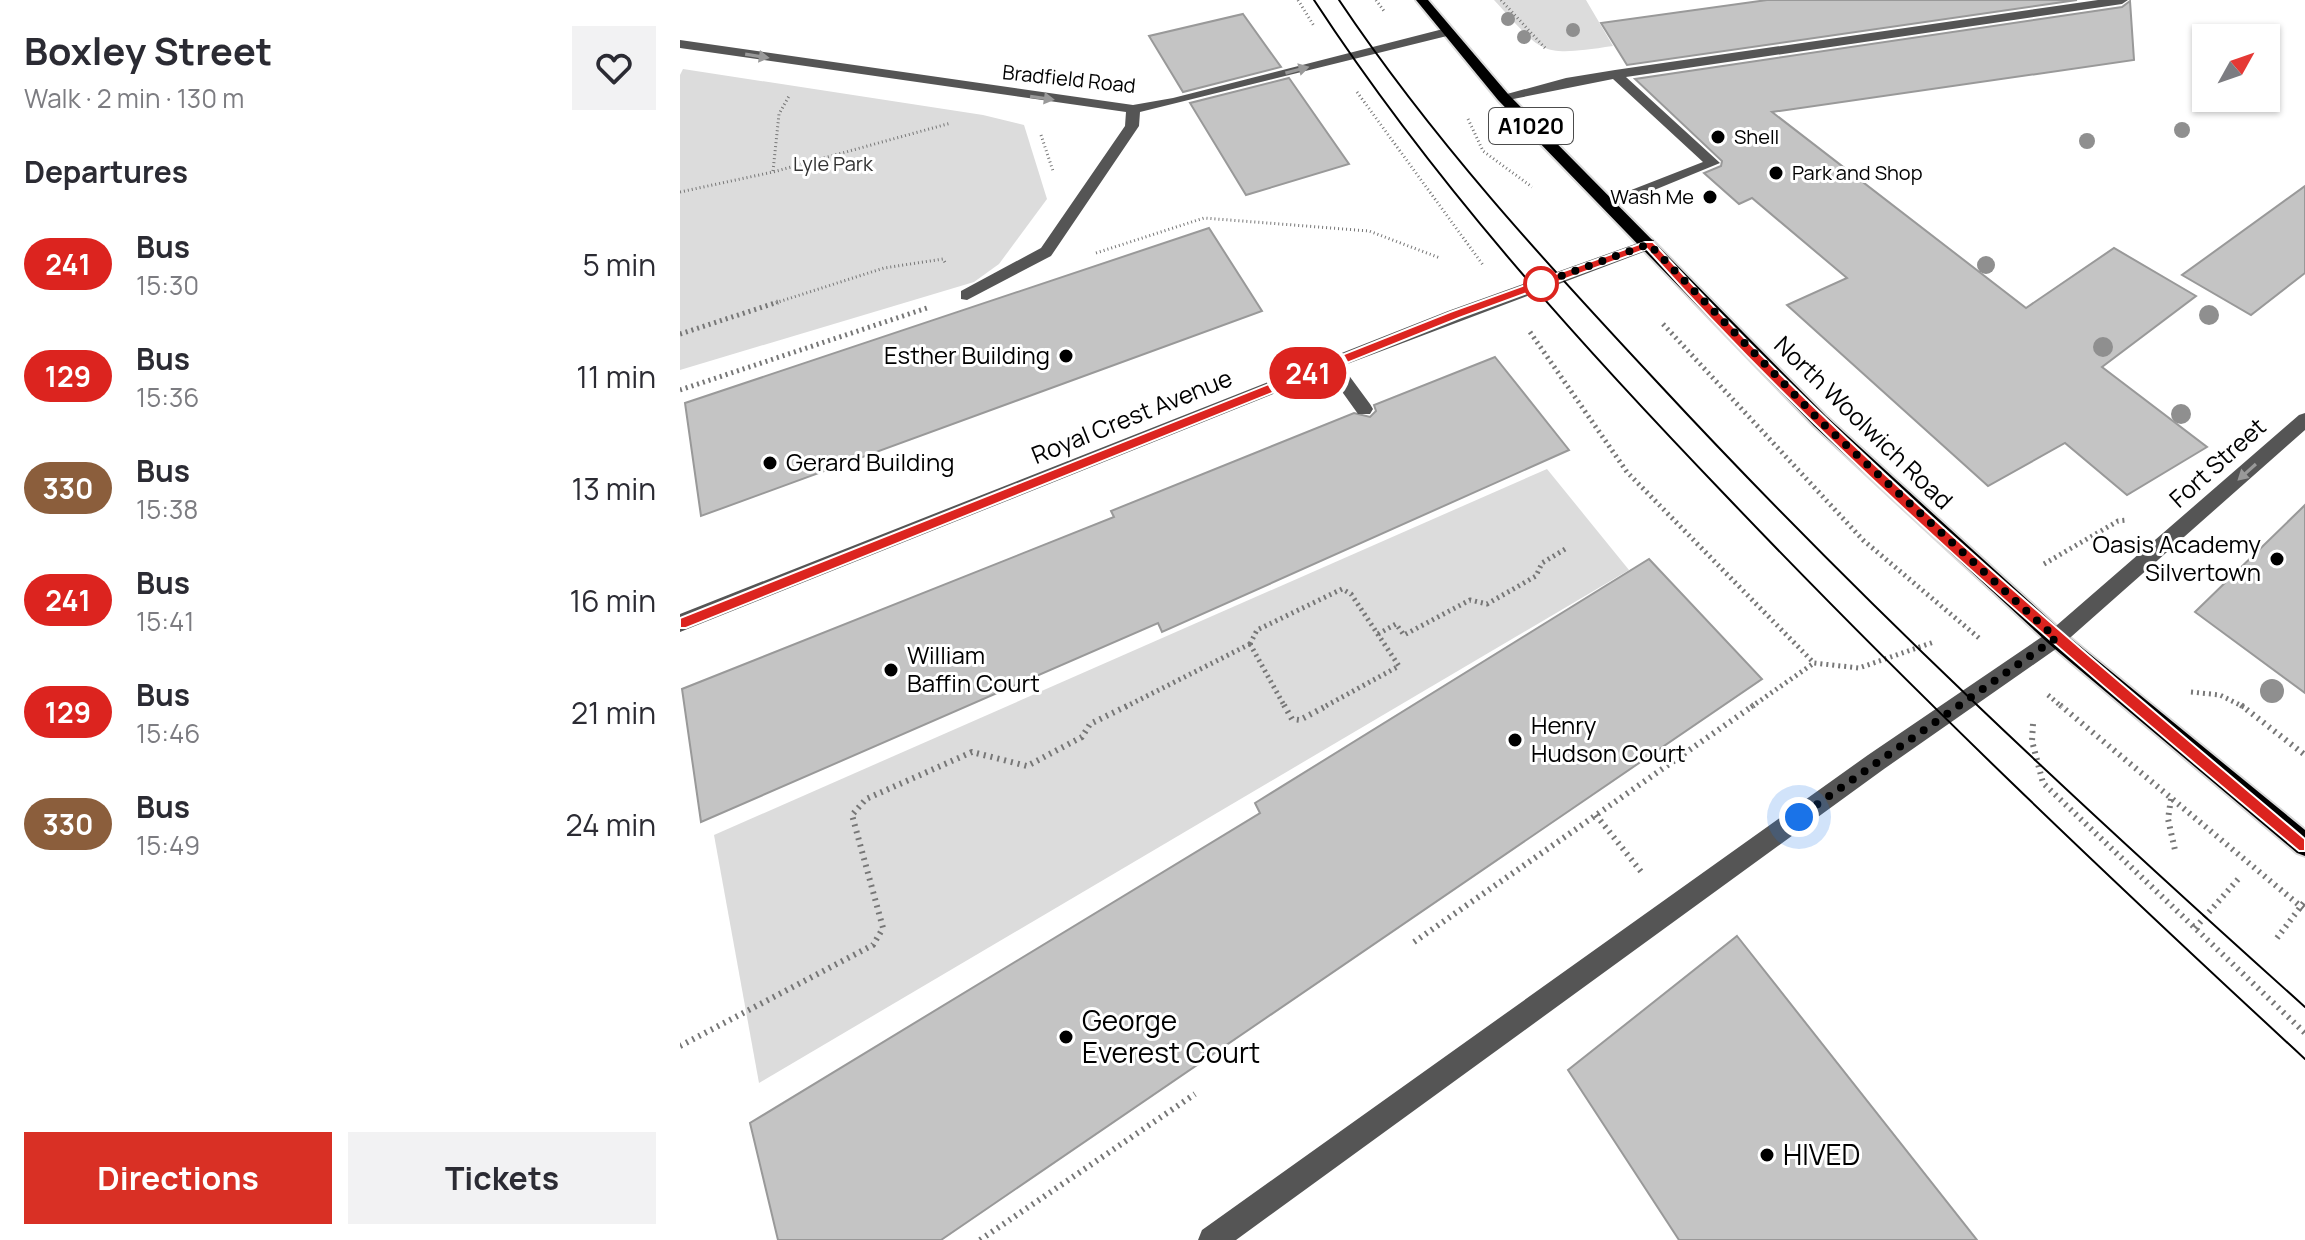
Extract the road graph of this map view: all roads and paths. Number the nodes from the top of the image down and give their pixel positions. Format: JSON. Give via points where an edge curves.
{"nodes":[{"id":1,"x":1298,"y":0,"type":"edge"},
{"id":2,"x":1422,"y":0,"type":"edge"},
{"id":3,"x":1501,"y":0,"type":"edge"},
{"id":4,"x":2122,"y":0,"type":"edge"},
{"id":5,"x":1447,"y":32,"type":"junction"},
{"id":6,"x":680,"y":44,"type":"edge"},
{"id":7,"x":1551,"y":53,"type":"dead end"},
{"id":8,"x":1335,"y":60,"type":"junction"},
{"id":9,"x":1615,"y":74,"type":"junction"},
{"id":10,"x":795,"y":84,"type":"dead end"},
{"id":11,"x":1503,"y":97,"type":"junction"},
{"id":12,"x":1133,"y":109,"type":"junction"},
{"id":13,"x":953,"y":123,"type":"dead end"},
{"id":14,"x":1041,"y":134,"type":"dead end"},
{"id":15,"x":773,"y":172,"type":"junction"},
{"id":16,"x":1055,"y":179,"type":"dead end"},
{"id":17,"x":680,"y":192,"type":"edge"},
{"id":18,"x":1608,"y":204,"type":"junction"},
{"id":19,"x":1649,"y":244,"type":"junction"},
{"id":20,"x":943,"y":259,"type":"dead end"},
{"id":21,"x":967,"y":295,"type":"dead end"},
{"id":22,"x":1506,"y":297,"type":"junction"},
{"id":23,"x":680,"y":334,"type":"edge"},
{"id":24,"x":1332,"y":364,"type":"junction"},
{"id":25,"x":1364,"y":409,"type":"dead end"},
{"id":26,"x":2305,"y":420,"type":"edge"},
{"id":27,"x":2129,"y":519,"type":"dead end"},
{"id":28,"x":1567,"y":548,"type":"dead end"},
{"id":29,"x":2044,"y":564,"type":"dead end"},
{"id":30,"x":680,"y":623,"type":"edge"},
{"id":31,"x":1377,"y":634,"type":"junction"},
{"id":32,"x":2056,"y":638,"type":"junction"},
{"id":33,"x":1934,"y":642,"type":"dead end"},
{"id":34,"x":1250,"y":644,"type":"junction"},
{"id":35,"x":1814,"y":663,"type":"junction"},
{"id":36,"x":2201,"y":689,"type":"dead end"},
{"id":37,"x":2033,"y":724,"type":"dead end"},
{"id":38,"x":2305,"y":755,"type":"edge"},
{"id":39,"x":2171,"y":799,"type":"dead end"},
{"id":40,"x":1596,"y":815,"type":"junction"},
{"id":41,"x":2305,"y":845,"type":"edge"},
{"id":42,"x":2175,"y":850,"type":"dead end"},
{"id":43,"x":1630,"y":858,"type":"dead end"},
{"id":44,"x":2240,"y":877,"type":"dead end"},
{"id":45,"x":2305,"y":901,"type":"edge"},
{"id":46,"x":2195,"y":928,"type":"junction"},
{"id":47,"x":2277,"y":938,"type":"dead end"},
{"id":48,"x":1414,"y":942,"type":"dead end"},
{"id":49,"x":2305,"y":1033,"type":"edge"},
{"id":50,"x":680,"y":1046,"type":"edge"},
{"id":51,"x":1195,"y":1094,"type":"dead end"},
{"id":52,"x":980,"y":1240,"type":"edge"},
{"id":53,"x":1212,"y":1240,"type":"edge"}],
"edges":[{"from":1,"to":8,"type":"path"},
{"from":2,"to":5,"type":"main road","name":"North Woolwich Road","number":"A1020"},
{"from":3,"to":7,"type":"path"},
{"from":4,"to":9,"type":"street"},
{"from":5,"to":8,"type":"street","name":"Bradfield Road"},
{"from":5,"to":11,"type":"main road","name":"North Woolwich Road","number":"A1020"},
{"from":6,"to":12,"type":"street","name":"Bradfield Road","one_way":true},
{"from":12,"to":8,"type":"street","name":"Bradfield Road","one_way":true},
{"from":8,"to":22,"type":"path"},
{"from":9,"to":11,"type":"street"},
{"from":9,"to":18,"type":"street","via":[[1713,163]]},
{"from":10,"to":15,"type":"path","via":[[779,114]]},
{"from":11,"to":18,"type":"main road","name":"North Woolwich Road","number":"A1020"},
{"from":12,"to":21,"type":"street","via":[[1132,126],[1046,252]]},
{"from":13,"to":15,"type":"path"},
{"from":14,"to":16,"type":"path"},
{"from":15,"to":17,"type":"path"},
{"from":18,"to":19,"type":"main road","name":"North Woolwich Road","number":"A1020"},
{"from":19,"to":22,"type":"street","name":"Royal Crest Avenue"},
{"from":19,"to":32,"type":"main road","name":"North Woolwich Road","number":"A1020","via":[[1820,421]]},
{"from":20,"to":23,"type":"path","via":[[884,268]]},
{"from":22,"to":24,"type":"street","name":"Royal Crest Avenue"},
{"from":22,"to":35,"type":"path","via":[[1627,472]]},
{"from":24,"to":25,"type":"street"},
{"from":24,"to":30,"type":"street","name":"Royal Crest Avenue"},
{"from":26,"to":32,"type":"street","name":"Fort Street","one_way":true},
{"from":27,"to":29,"type":"path"},
{"from":28,"to":31,"type":"path","via":[[1542,563],[1536,576],[1487,604],[1470,600],[1404,635],[1396,624]]},
{"from":31,"to":34,"type":"path","via":[[1351,594],[1342,589],[1257,630]]},
{"from":31,"to":34,"type":"path","via":[[1399,666],[1300,720],[1292,719]]},
{"from":32,"to":41,"type":"main road","name":"North Woolwich Road","number":"A1020"},
{"from":32,"to":53,"type":"street","name":"Fort Street"},
{"from":33,"to":35,"type":"path","via":[[1859,668]]},
{"from":34,"to":50,"type":"path","via":[[1090,724],[1082,737],[1027,766],[972,752],[866,799],[852,815],[883,928],[873,945]]},
{"from":35,"to":40,"type":"path"},
{"from":36,"to":38,"type":"path","via":[[2235,700]]},
{"from":37,"to":46,"type":"path","via":[[2043,783]]},
{"from":39,"to":42,"type":"path","via":[[2168,819]]},
{"from":40,"to":43,"type":"path"},
{"from":40,"to":48,"type":"path"},
{"from":44,"to":46,"type":"path"},
{"from":45,"to":47,"type":"path"},
{"from":46,"to":49,"type":"path"},
{"from":51,"to":52,"type":"path"}]}
